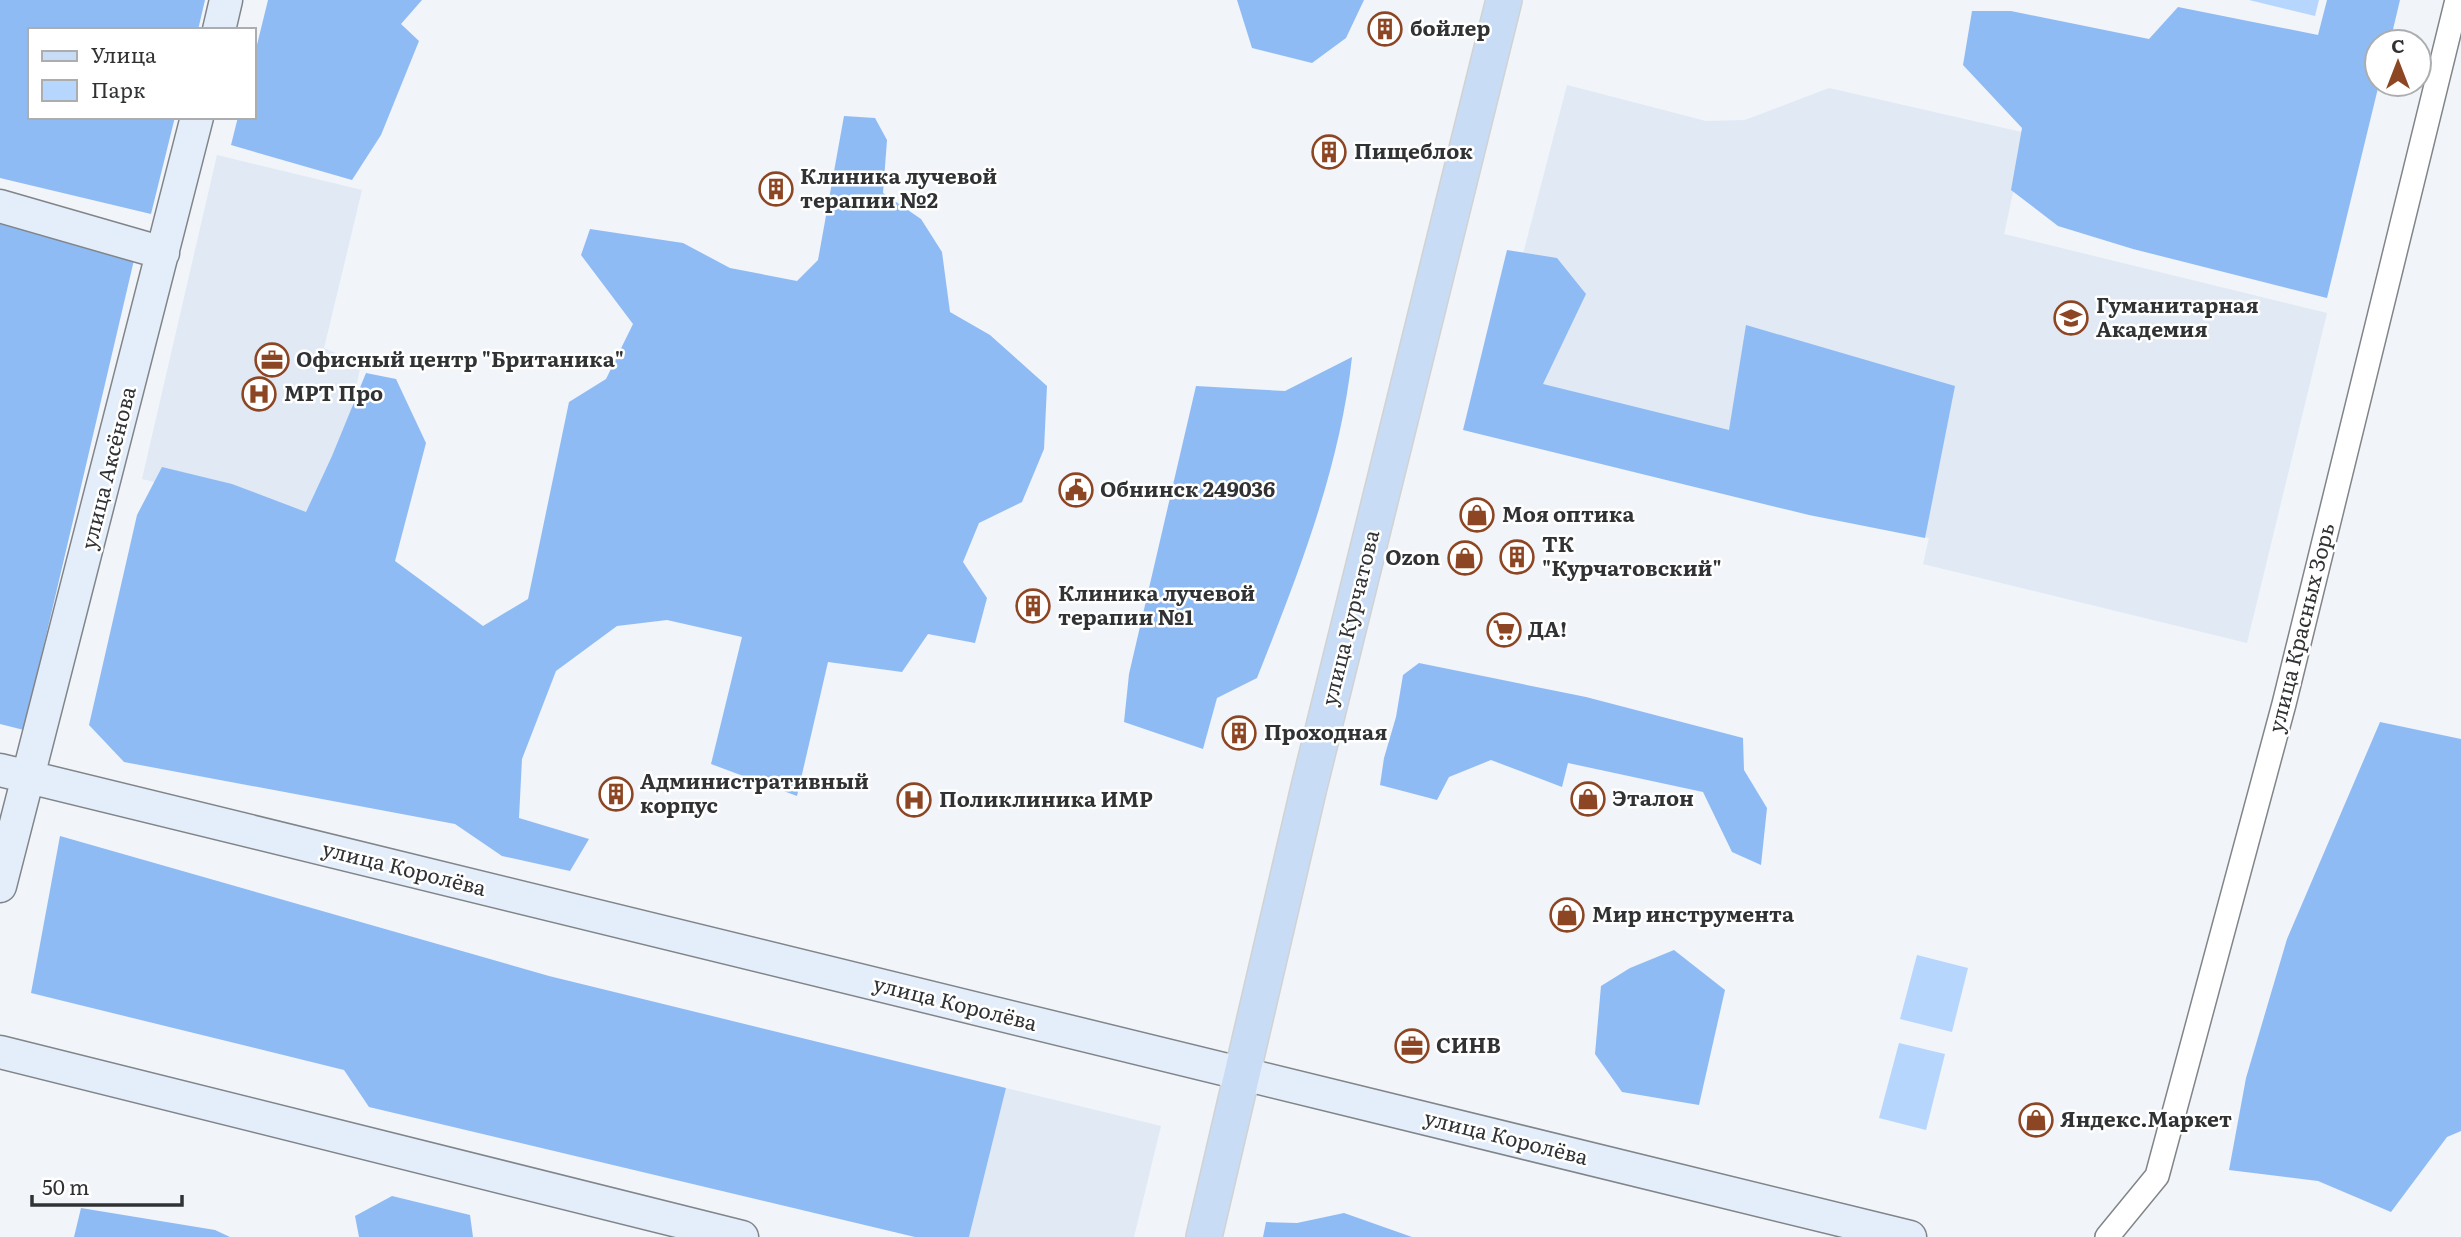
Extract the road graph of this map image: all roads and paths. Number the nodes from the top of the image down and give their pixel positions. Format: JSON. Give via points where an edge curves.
{"nodes":[{"id":1,"x":226,"y":0,"type":"edge"},
{"id":2,"x":1504,"y":0,"type":"edge"},
{"id":3,"x":2457,"y":0,"type":"edge"},
{"id":4,"x":219,"y":28,"type":"edge"},
{"id":5,"x":196,"y":119,"type":"edge"},
{"id":6,"x":0,"y":206,"type":"edge"},
{"id":7,"x":163,"y":253,"type":"junction"},
{"id":8,"x":14,"y":774,"type":"edge"},
{"id":9,"x":9,"y":816,"type":"edge"},
{"id":10,"x":0,"y":886,"type":"edge"},
{"id":11,"x":0,"y":1052,"type":"edge"},
{"id":12,"x":1242,"y":1074,"type":"junction"},
{"id":13,"x":742,"y":1237,"type":"edge"},
{"id":14,"x":1204,"y":1237,"type":"edge"},
{"id":15,"x":1910,"y":1237,"type":"edge"},
{"id":16,"x":2107,"y":1237,"type":"edge"}],
"edges":[{"from":1,"to":4,"type":"main road"},
{"from":2,"to":12,"type":"main road","name":"улица Курчатова"},
{"from":3,"to":16,"type":"street","name":"улица Красных Зорь","via":[[2284,704],[2157,1176]]},
{"from":5,"to":7,"type":"main road","name":"улица Аксёнова"},
{"from":6,"to":7,"type":"main road"},
{"from":7,"to":8,"type":"main road","name":"улица Аксёнова"},
{"from":8,"to":9,"type":"main road","name":"улица Аксёнова"},
{"from":8,"to":12,"type":"main road","name":"улица Королёва"},
{"from":9,"to":10,"type":"main road","name":"улица Аксёнова"},
{"from":11,"to":13,"type":"main road"},
{"from":12,"to":14,"type":"main road","name":"улица Курчатова"},
{"from":12,"to":15,"type":"main road","name":"улица Королёва"}]}
